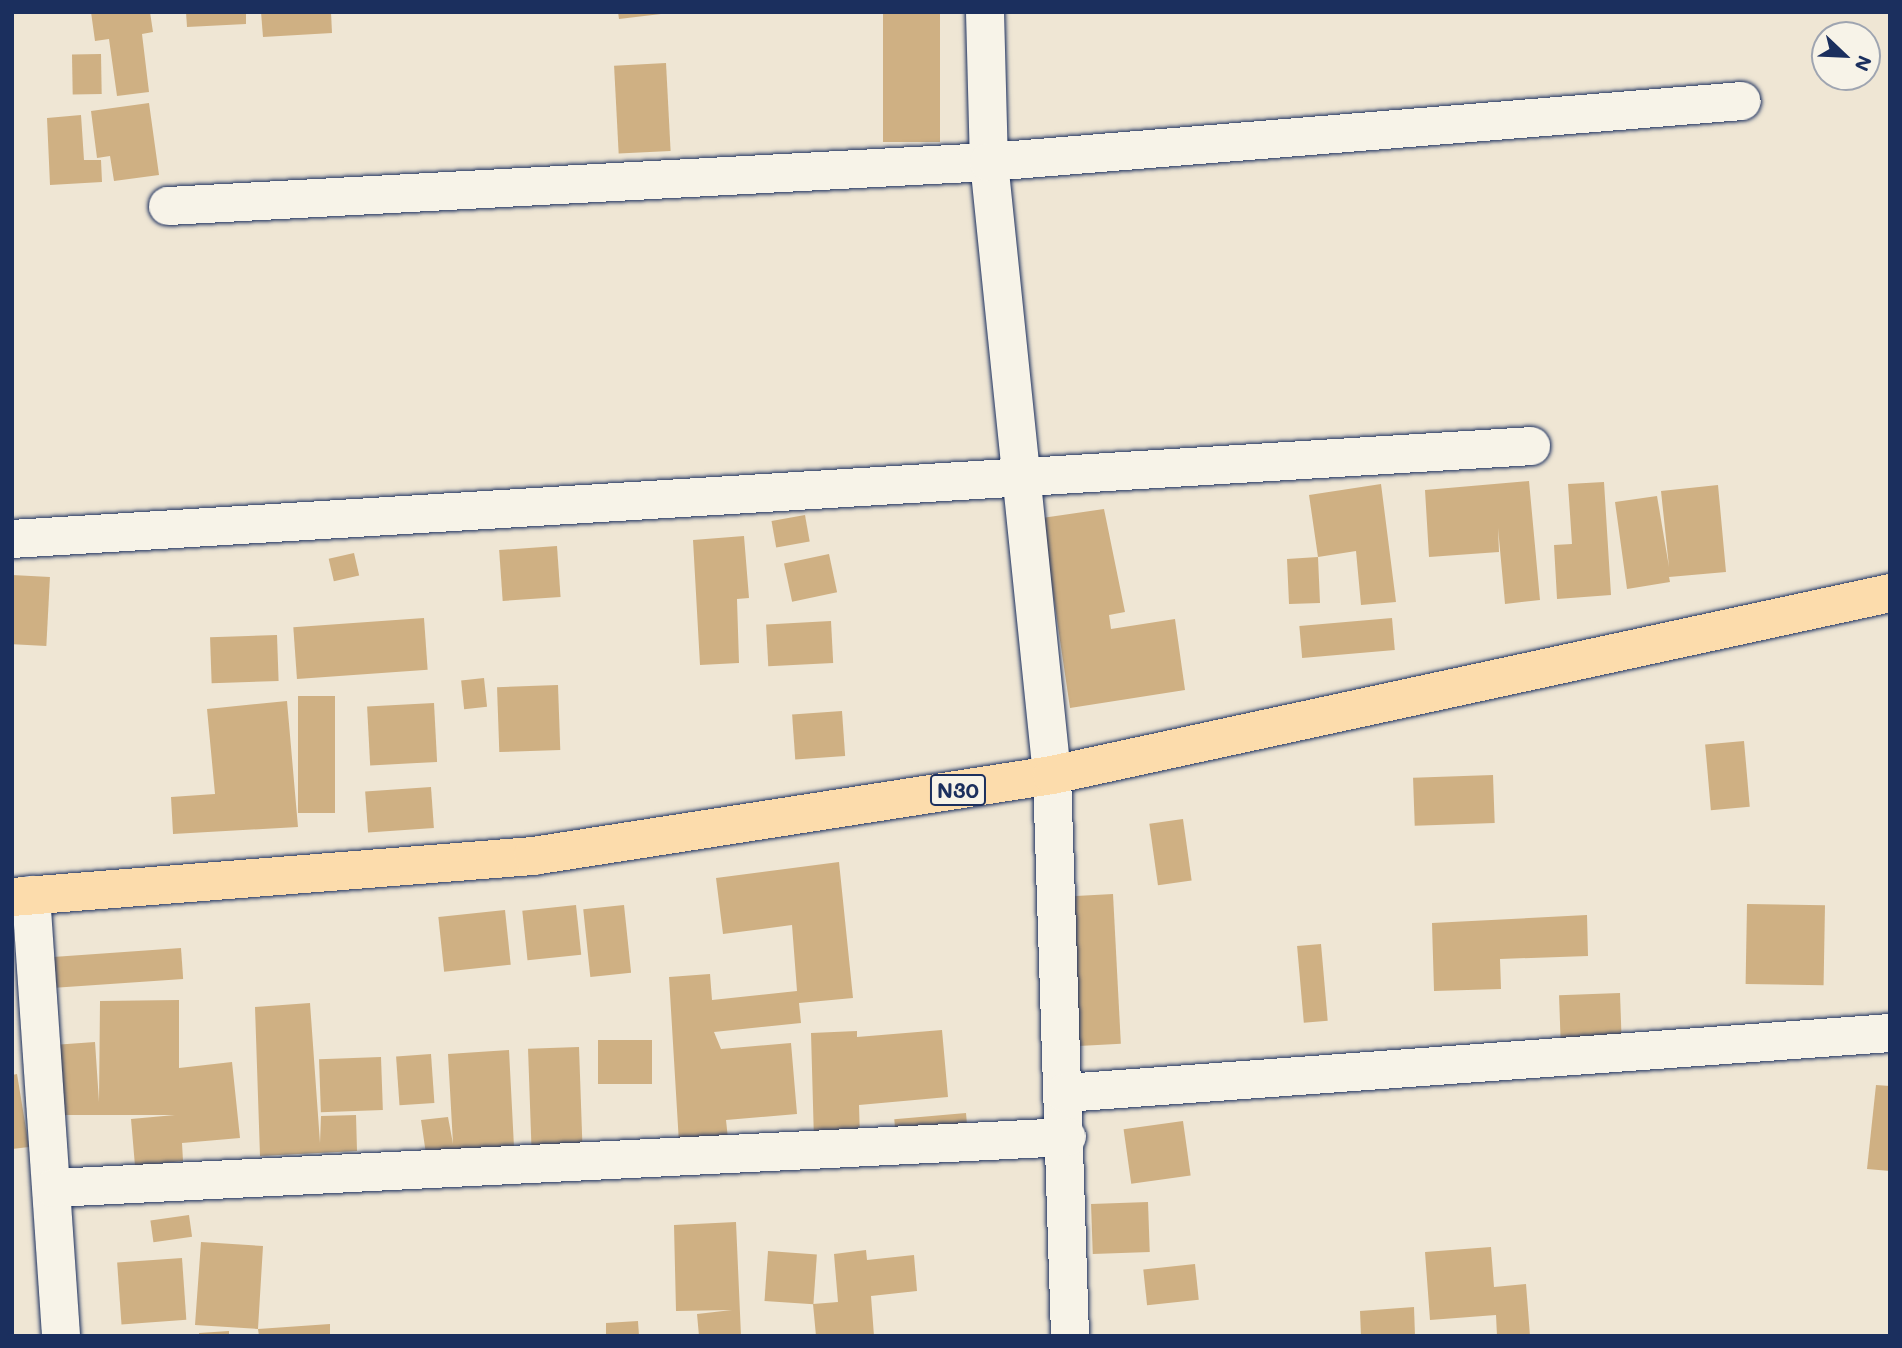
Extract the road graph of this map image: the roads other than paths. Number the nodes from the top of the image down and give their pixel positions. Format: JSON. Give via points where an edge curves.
{"nodes":[{"id":1,"x":985,"y":12,"type":"edge"},
{"id":2,"x":1742,"y":101,"type":"dead end"},
{"id":3,"x":989,"y":162,"type":"junction"},
{"id":4,"x":168,"y":206,"type":"dead end"},
{"id":5,"x":1531,"y":446,"type":"dead end"},
{"id":6,"x":1020,"y":473,"type":"junction"},
{"id":7,"x":12,"y":539,"type":"edge"},
{"id":8,"x":1890,"y":593,"type":"edge"},
{"id":9,"x":1052,"y":775,"type":"junction"},
{"id":10,"x":22,"y":896,"type":"edge"},
{"id":11,"x":1890,"y":1033,"type":"edge"},
{"id":12,"x":1065,"y":1093,"type":"junction"},
{"id":13,"x":1067,"y":1137,"type":"junction"},
{"id":14,"x":54,"y":1188,"type":"junction"},
{"id":15,"x":61,"y":1336,"type":"edge"},
{"id":16,"x":1070,"y":1336,"type":"edge"}],
"edges":[{"from":1,"to":3,"type":"street"},
{"from":2,"to":3,"type":"street"},
{"from":3,"to":4,"type":"street"},
{"from":3,"to":6,"type":"street"},
{"from":5,"to":6,"type":"street"},
{"from":6,"to":7,"type":"street"},
{"from":6,"to":9,"type":"street"},
{"from":8,"to":9,"type":"main road","number":"N30"},
{"from":9,"to":10,"type":"main road","number":"N30","via":[[533,856]]},
{"from":9,"to":12,"type":"street"},
{"from":10,"to":14,"type":"street"},
{"from":11,"to":12,"type":"street"},
{"from":12,"to":13,"type":"street"},
{"from":13,"to":14,"type":"street"},
{"from":13,"to":16,"type":"street"},
{"from":14,"to":15,"type":"street"}]}
